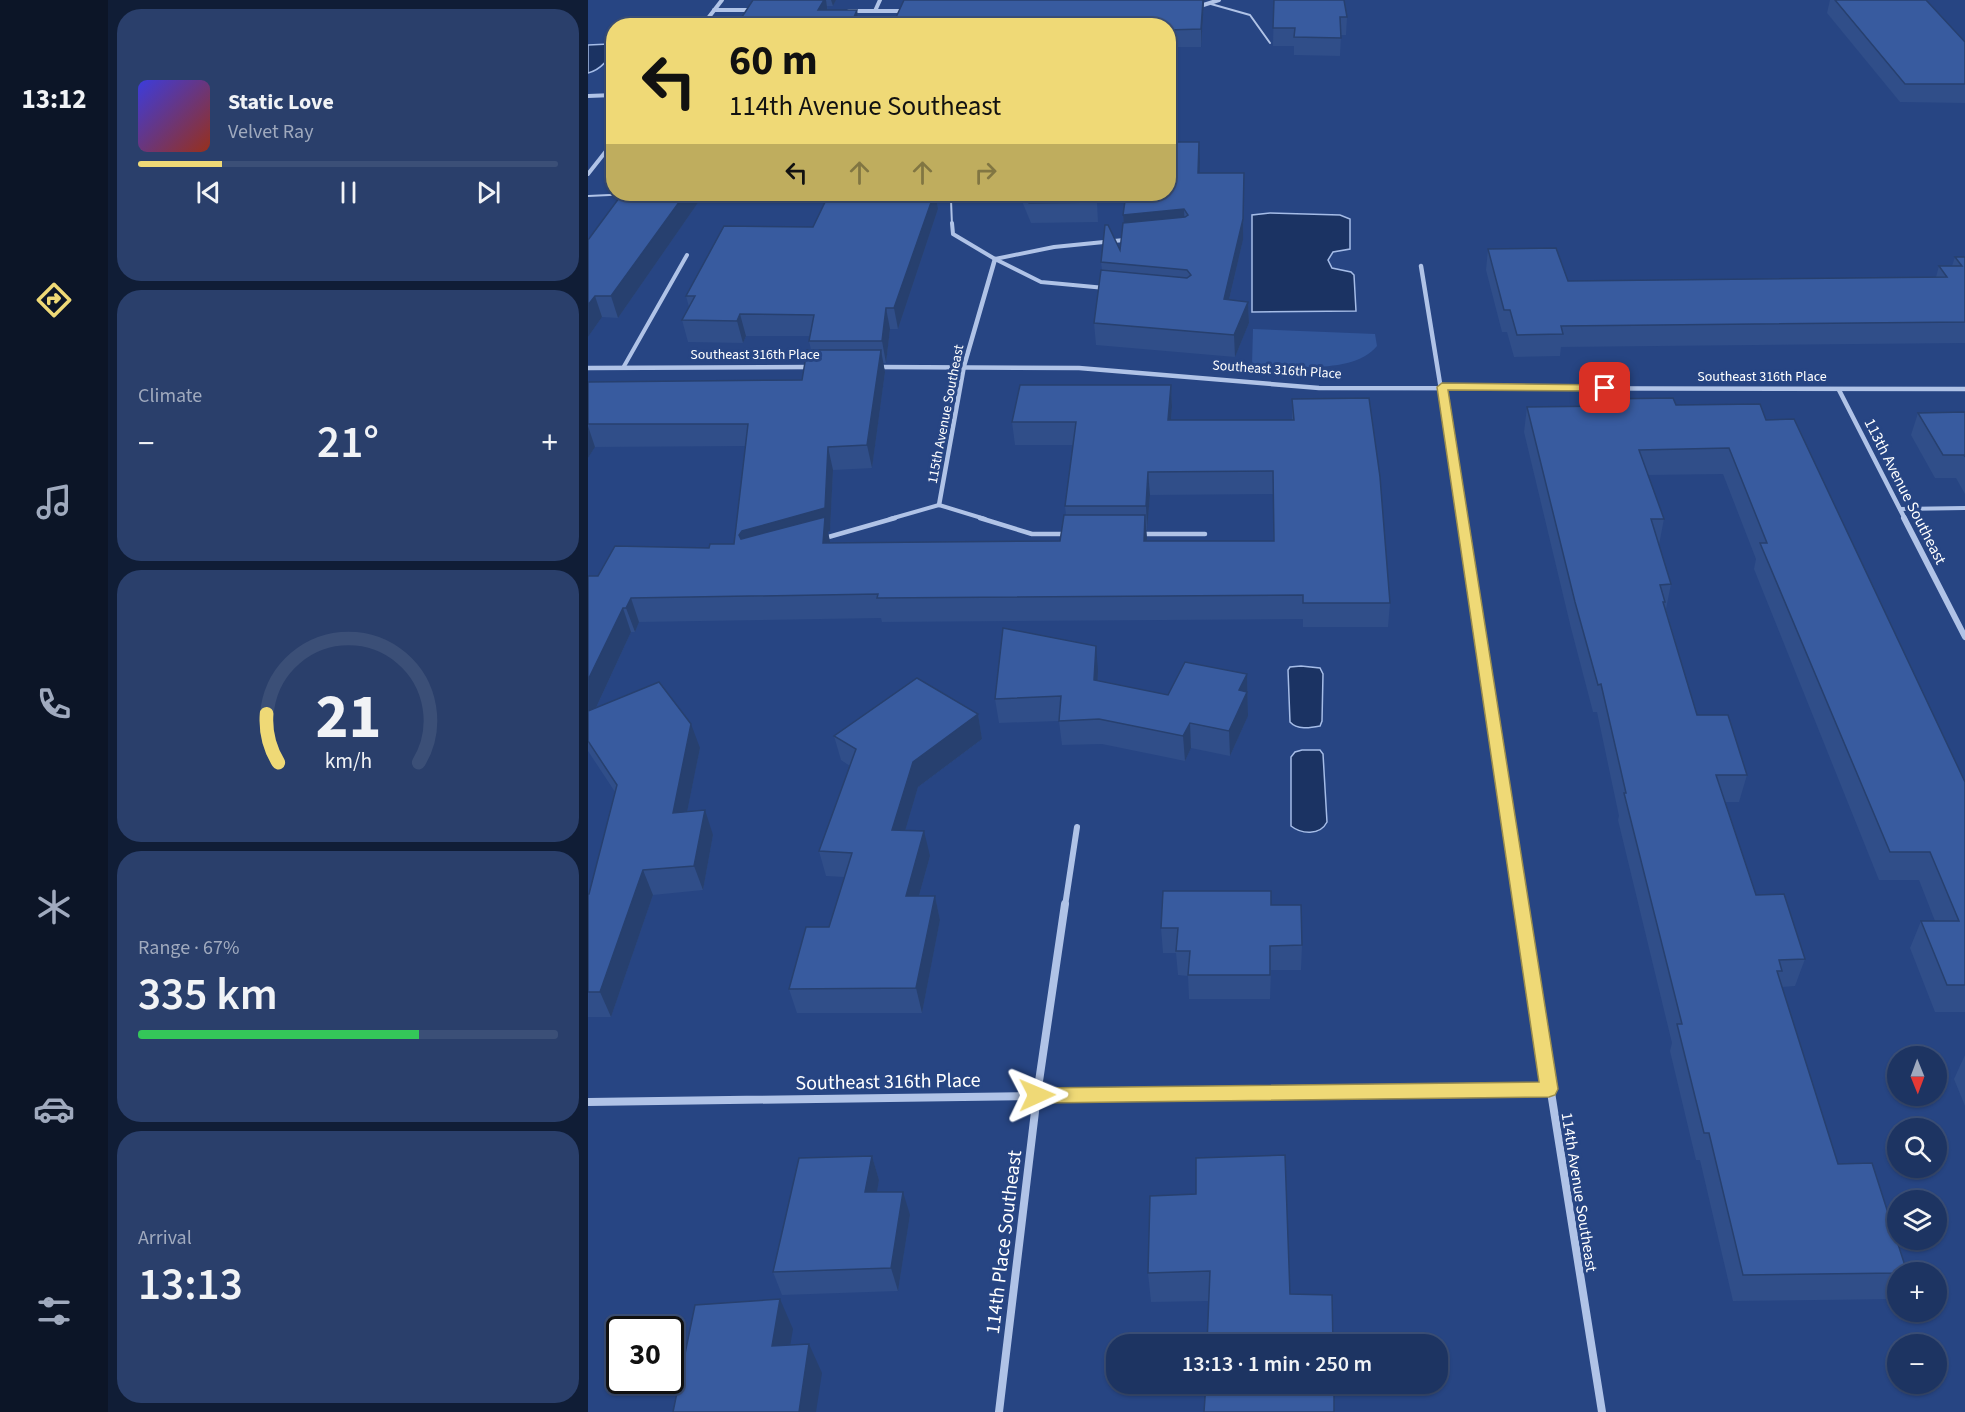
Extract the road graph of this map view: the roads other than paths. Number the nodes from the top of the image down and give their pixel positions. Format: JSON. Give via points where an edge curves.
{"nodes":[{"id":1,"x":722,"y":0,"type":"edge"},
{"id":2,"x":880,"y":0,"type":"edge"},
{"id":3,"x":1219,"y":0,"type":"edge"},
{"id":4,"x":1211,"y":4,"type":"junction"},
{"id":5,"x":1190,"y":8,"type":"edge"},
{"id":6,"x":714,"y":10,"type":"junction"},
{"id":7,"x":760,"y":10,"type":"edge"},
{"id":8,"x":840,"y":11,"type":"edge"},
{"id":9,"x":875,"y":11,"type":"junction"},
{"id":10,"x":910,"y":11,"type":"edge"},
{"id":11,"x":708,"y":18,"type":"edge"},
{"id":12,"x":1270,"y":43,"type":"dead end"},
{"id":13,"x":606,"y":95,"type":"edge"},
{"id":14,"x":588,"y":96,"type":"edge"},
{"id":15,"x":606,"y":151,"type":"edge"},
{"id":16,"x":589,"y":171,"type":"edge"},
{"id":17,"x":588,"y":196,"type":"edge"},
{"id":18,"x":606,"y":196,"type":"edge"},
{"id":19,"x":951,"y":201,"type":"edge"},
{"id":20,"x":1126,"y":240,"type":"edge"},
{"id":21,"x":687,"y":255,"type":"dead end"},
{"id":22,"x":995,"y":259,"type":"junction"},
{"id":23,"x":1421,"y":266,"type":"dead end"},
{"id":24,"x":1109,"y":288,"type":"edge"},
{"id":25,"x":964,"y":366,"type":"junction"},
{"id":26,"x":823,"y":367,"type":"edge"},
{"id":27,"x":870,"y":367,"type":"edge"},
{"id":28,"x":623,"y":368,"type":"junction"},
{"id":29,"x":588,"y":369,"type":"edge"},
{"id":30,"x":1442,"y":387,"type":"junction"},
{"id":31,"x":1965,"y":389,"type":"edge"},
{"id":32,"x":1839,"y":390,"type":"junction"},
{"id":33,"x":939,"y":505,"type":"junction"},
{"id":34,"x":1965,"y":508,"type":"edge"},
{"id":35,"x":1900,"y":509,"type":"junction"},
{"id":36,"x":1078,"y":534,"type":"edge"},
{"id":37,"x":1136,"y":534,"type":"edge"},
{"id":38,"x":1205,"y":534,"type":"dead end"},
{"id":39,"x":817,"y":540,"type":"edge"},
{"id":40,"x":1965,"y":637,"type":"edge"},
{"id":41,"x":1077,"y":827,"type":"dead end"},
{"id":42,"x":1549,"y":1089,"type":"junction"},
{"id":43,"x":1037,"y":1095,"type":"junction"},
{"id":44,"x":588,"y":1102,"type":"edge"},
{"id":45,"x":999,"y":1412,"type":"edge"},
{"id":46,"x":1602,"y":1412,"type":"edge"}],
"edges":[{"from":1,"to":6,"type":"street"},
{"from":2,"to":9,"type":"street"},
{"from":3,"to":4,"type":"street"},
{"from":4,"to":5,"type":"street"},
{"from":4,"to":12,"type":"lane","via":[[1250,15]]},
{"from":6,"to":7,"type":"street"},
{"from":6,"to":11,"type":"street"},
{"from":8,"to":9,"type":"street"},
{"from":9,"to":10,"type":"street"},
{"from":13,"to":14,"type":"street"},
{"from":15,"to":16,"type":"street"},
{"from":17,"to":18,"type":"lane"},
{"from":19,"to":22,"type":"lane","via":[[953,234]]},
{"from":20,"to":22,"type":"lane","via":[[1054,247]]},
{"from":21,"to":28,"type":"lane"},
{"from":22,"to":24,"type":"lane","via":[[1041,282]]},
{"from":22,"to":25,"type":"street","name":"115th Avenue Southeast"},
{"from":23,"to":30,"type":"street","name":"114th Avenue Southeast"},
{"from":25,"to":27,"type":"street","name":"Southeast 316th Place"},
{"from":25,"to":30,"type":"street","name":"Southeast 316th Place","via":[[1078,368],[1319,388]]},
{"from":25,"to":33,"type":"street","name":"115th Avenue Southeast"},
{"from":26,"to":28,"type":"street","name":"Southeast 316th Place"},
{"from":28,"to":29,"type":"street","name":"Southeast 316th Place"},
{"from":30,"to":32,"type":"street","name":"Southeast 316th Place"},
{"from":30,"to":42,"type":"street","name":"114th Avenue Southeast"},
{"from":31,"to":32,"type":"street","name":"Southeast 316th Place"},
{"from":32,"to":35,"type":"street","name":"113th Avenue Southeast"},
{"from":33,"to":36,"type":"lane","via":[[1032,534]]},
{"from":33,"to":39,"type":"lane"},
{"from":34,"to":35,"type":"lane"},
{"from":35,"to":40,"type":"street","name":"113th Avenue Southeast"},
{"from":37,"to":38,"type":"lane"},
{"from":41,"to":43,"type":"street","name":"114th Place Southeast"},
{"from":42,"to":43,"type":"street","name":"Southeast 316th Place"},
{"from":42,"to":46,"type":"street","name":"114th Avenue Southeast"},
{"from":43,"to":44,"type":"street","name":"Southeast 316th Place"},
{"from":43,"to":45,"type":"street","name":"114th Place Southeast"}]}
